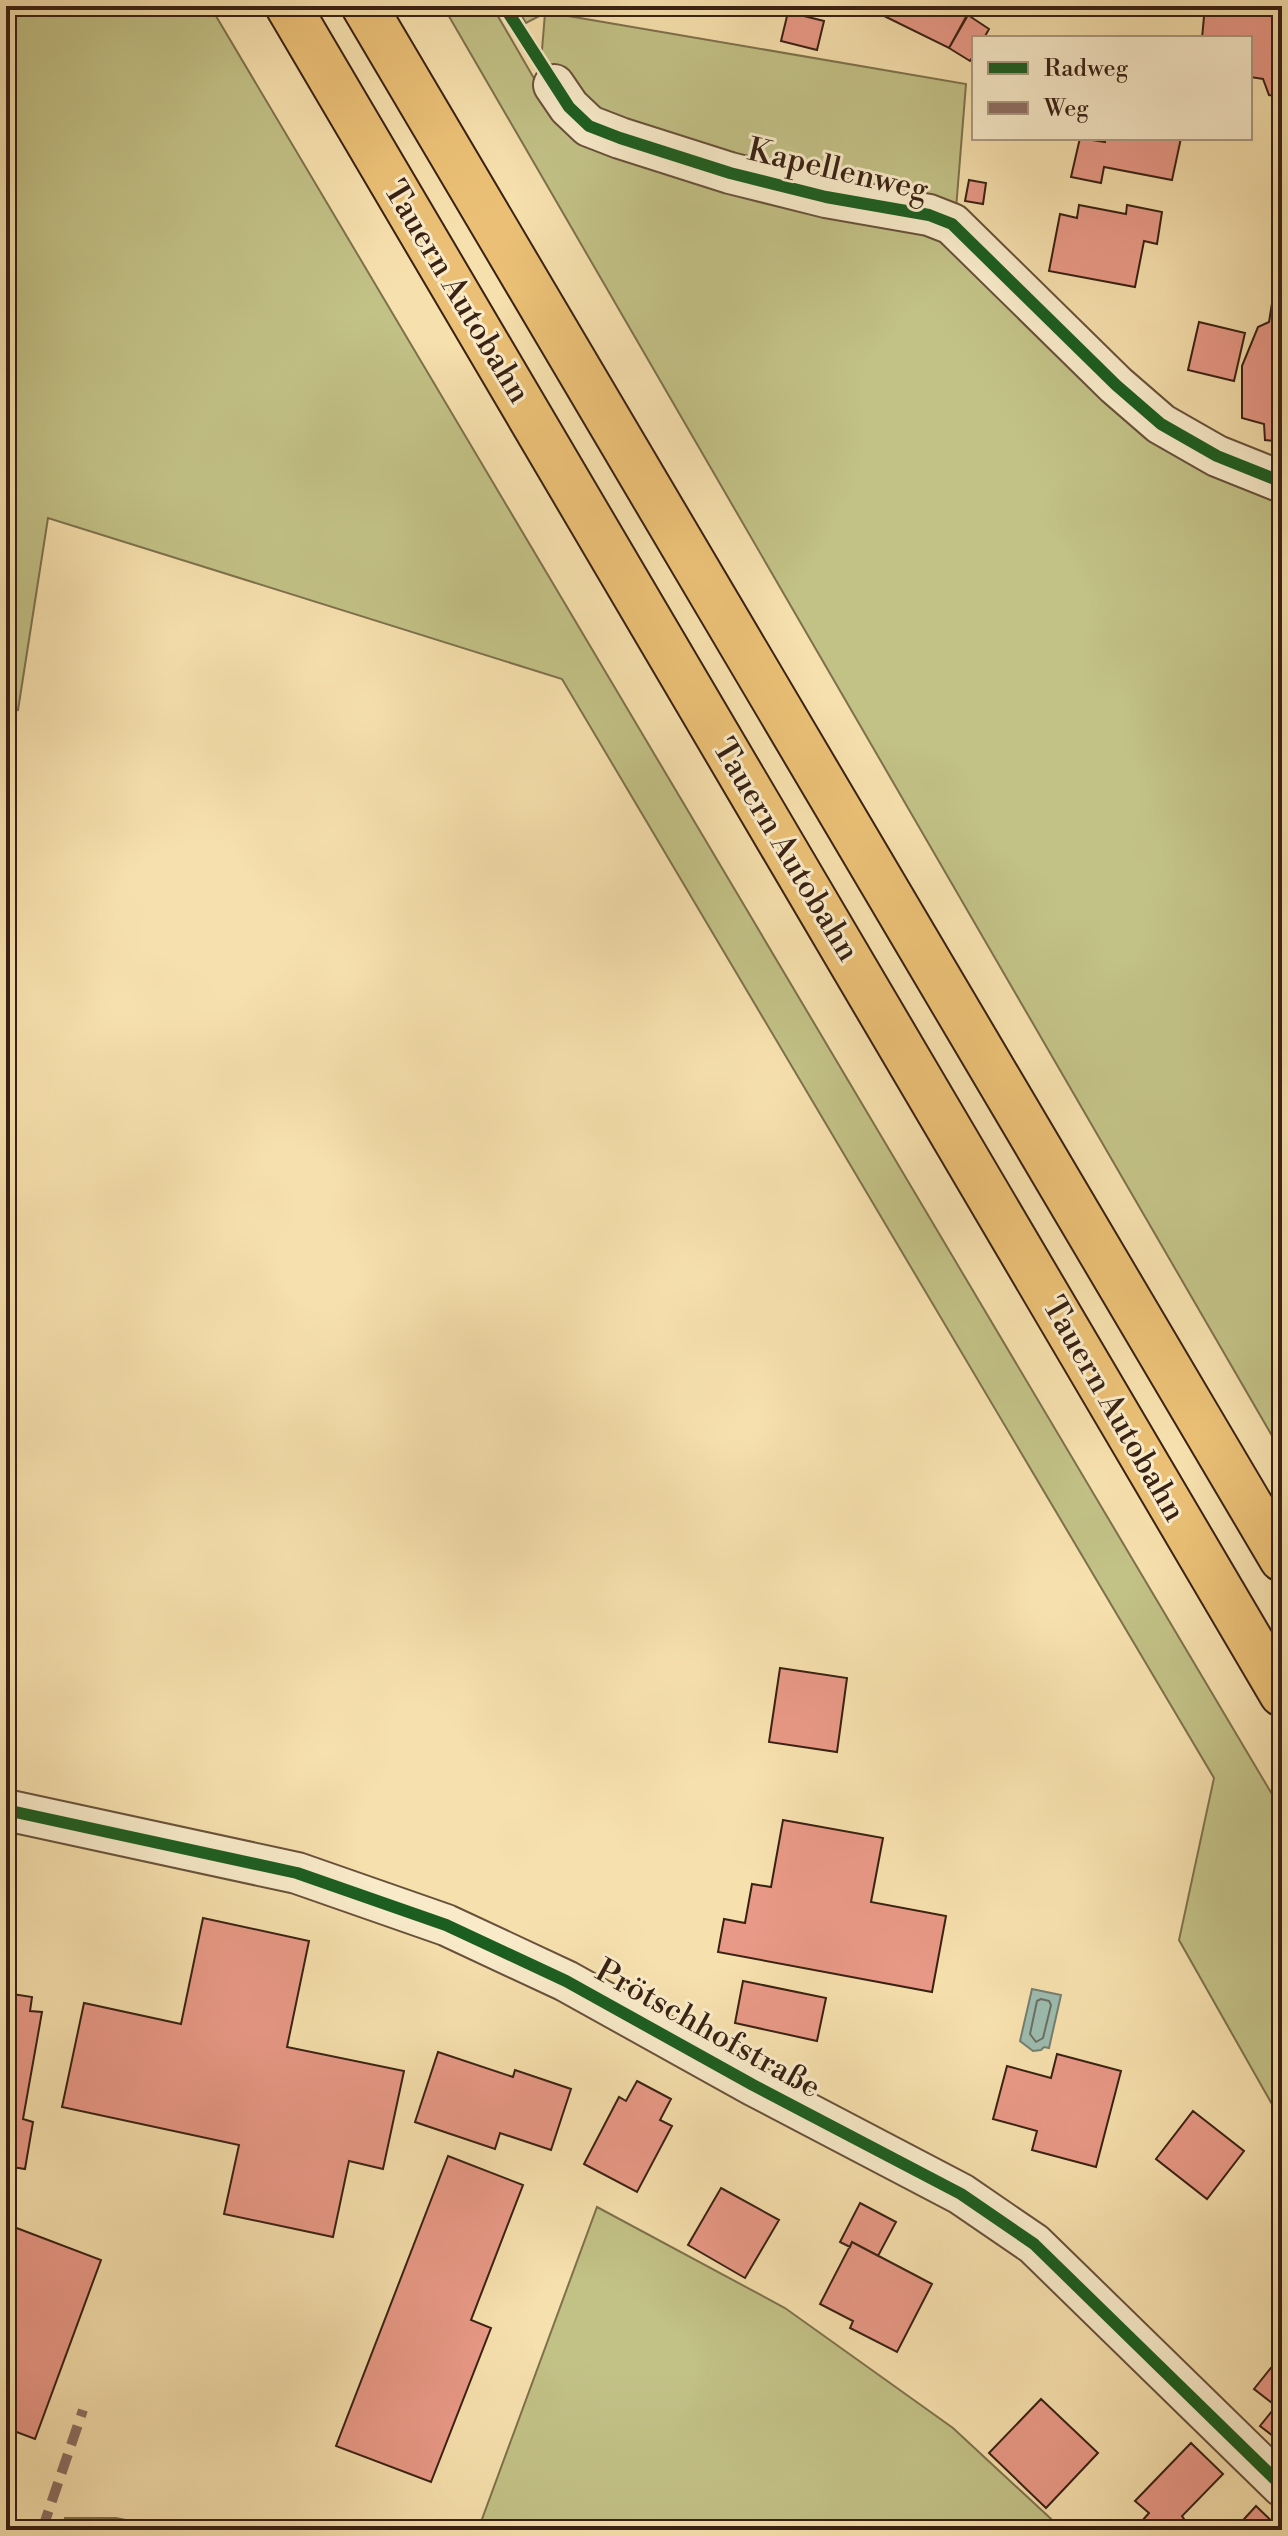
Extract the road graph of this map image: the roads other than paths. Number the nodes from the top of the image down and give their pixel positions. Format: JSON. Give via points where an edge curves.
{"nodes":[{"id":1,"x":288,"y":6,"type":"edge"},
{"id":2,"x":364,"y":6,"type":"edge"},
{"id":3,"x":554,"y":85,"type":"dead end"},
{"id":4,"x":1282,"y":482,"type":"edge"},
{"id":5,"x":1282,"y":1559,"type":"edge"},
{"id":6,"x":1282,"y":1694,"type":"edge"},
{"id":7,"x":6,"y":1810,"type":"edge"},
{"id":8,"x":1282,"y":2486,"type":"edge"}],
"edges":[{"from":1,"to":6,"type":"highway","name":"Tauern Autobahn"},
{"from":2,"to":5,"type":"highway","name":"Tauern Autobahn"},
{"from":3,"to":4,"type":"street","name":"Kapellenweg","via":[[589,126],[620,138],[730,173],[952,224],[1161,424],[1217,456]]},
{"from":7,"to":8,"type":"street","name":"Prötschhofstraße","via":[[297,1873],[446,1925],[566,1981],[961,2194],[1034,2244]]}]}
